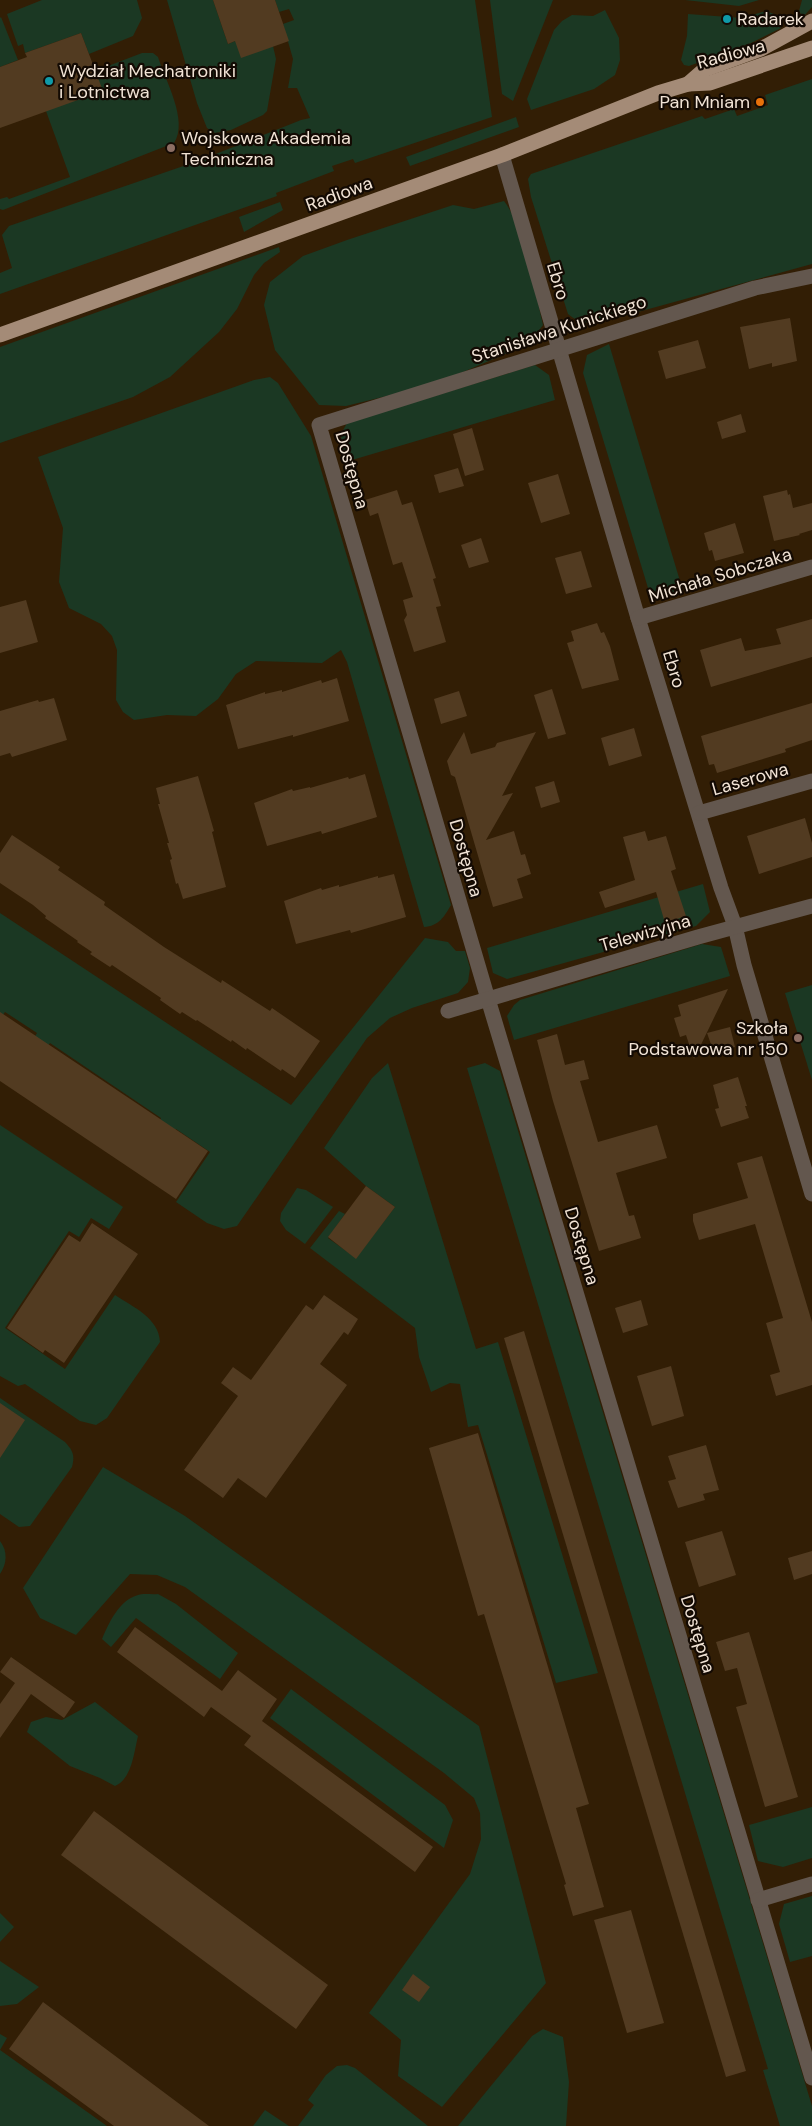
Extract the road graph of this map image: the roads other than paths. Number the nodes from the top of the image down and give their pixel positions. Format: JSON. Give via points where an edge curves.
{"nodes":[{"id":1,"x":812,"y":22,"type":"edge"},
{"id":2,"x":812,"y":48,"type":"edge"},
{"id":3,"x":688,"y":84,"type":"junction"},
{"id":4,"x":502,"y":155,"type":"junction"},
{"id":5,"x":812,"y":276,"type":"edge"},
{"id":6,"x":0,"y":335,"type":"edge"},
{"id":7,"x":559,"y":350,"type":"junction"},
{"id":8,"x":319,"y":424,"type":"joint"},
{"id":9,"x":812,"y":567,"type":"edge"},
{"id":10,"x":638,"y":618,"type":"junction"},
{"id":11,"x":812,"y":781,"type":"edge"},
{"id":12,"x":699,"y":814,"type":"junction"},
{"id":13,"x":812,"y":906,"type":"edge"},
{"id":14,"x":735,"y":926,"type":"junction"},
{"id":15,"x":488,"y":999,"type":"junction"},
{"id":16,"x":448,"y":1011,"type":"dead end"},
{"id":17,"x":812,"y":1194,"type":"edge"},
{"id":18,"x":812,"y":1884,"type":"edge"},
{"id":19,"x":758,"y":1900,"type":"junction"},
{"id":20,"x":812,"y":2078,"type":"edge"}],
"edges":[{"from":1,"to":3,"type":"main road","name":"Radiowa","via":[[761,49],[704,70]]},
{"from":2,"to":3,"type":"main road","name":"Radiowa","via":[[710,83]]},
{"from":3,"to":4,"type":"main road","name":"Radiowa"},
{"from":4,"to":6,"type":"main road","name":"Radiowa"},
{"from":4,"to":7,"type":"street","name":"Ebro"},
{"from":5,"to":7,"type":"street","name":"Stanisława Kunickiego","via":[[755,288]]},
{"from":7,"to":8,"type":"street","name":"Stanisława Kunickiego"},
{"from":7,"to":10,"type":"street","name":"Ebro"},
{"from":8,"to":15,"type":"street","name":"Dostępna"},
{"from":9,"to":10,"type":"street","name":"Michała Sobczaka"},
{"from":10,"to":12,"type":"street","name":"Ebro"},
{"from":11,"to":12,"type":"street","name":"Laserowa"},
{"from":12,"to":14,"type":"street","name":"Ebro"},
{"from":13,"to":14,"type":"street","name":"Telewizyjna"},
{"from":14,"to":15,"type":"street","name":"Telewizyjna"},
{"from":14,"to":17,"type":"street","name":"Ebro"},
{"from":15,"to":16,"type":"street","name":"Telewizyjna"},
{"from":15,"to":19,"type":"street","name":"Dostępna"},
{"from":18,"to":19,"type":"street"},
{"from":19,"to":20,"type":"street","name":"Dostępna"}]}
